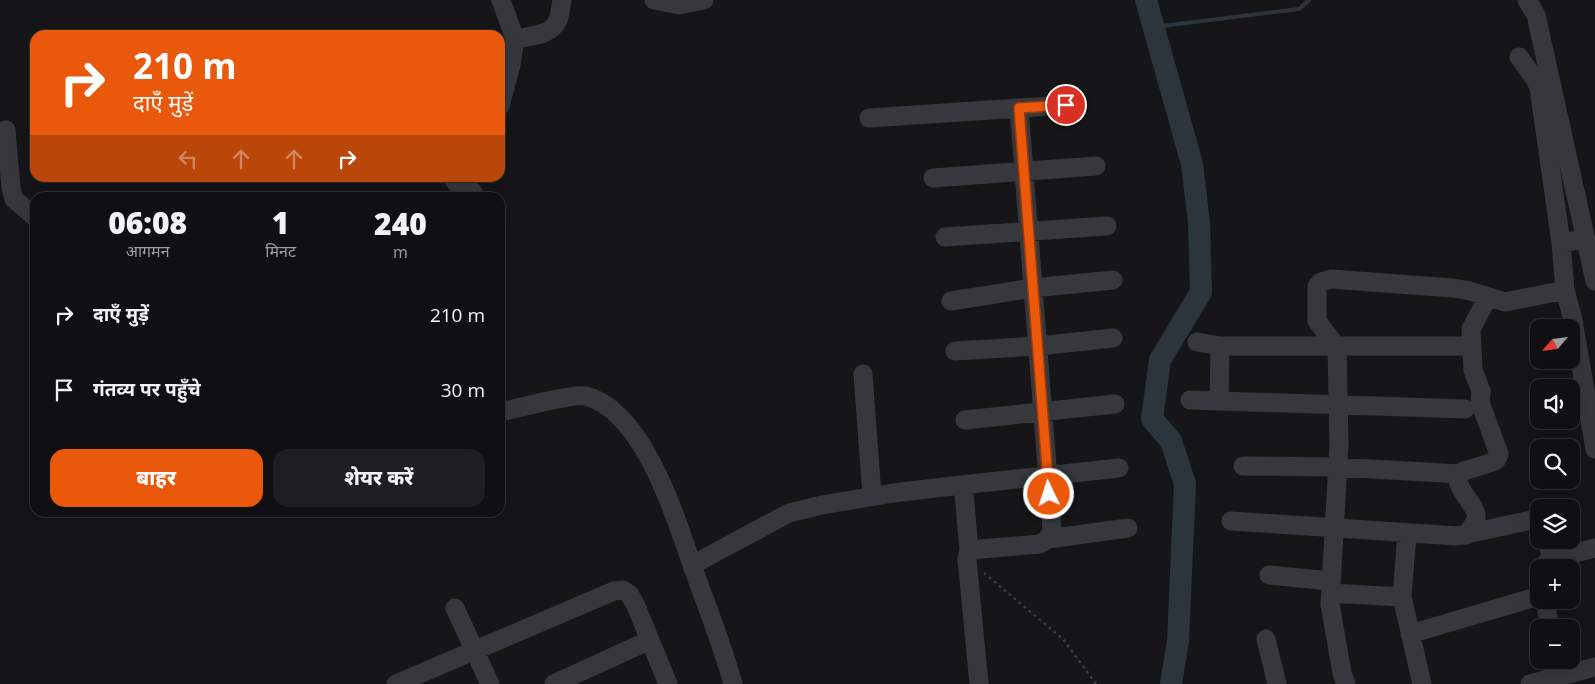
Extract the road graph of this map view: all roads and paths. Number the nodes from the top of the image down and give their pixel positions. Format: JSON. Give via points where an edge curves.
{"nodes":[{"id":1,"x":501,"y":0,"type":"edge"},
{"id":2,"x":562,"y":0,"type":"edge"},
{"id":3,"x":654,"y":0,"type":"edge"},
{"id":4,"x":704,"y":0,"type":"edge"},
{"id":5,"x":1527,"y":0,"type":"edge"},
{"id":6,"x":515,"y":39,"type":"junction"},
{"id":7,"x":1519,"y":57,"type":"dead end"},
{"id":8,"x":505,"y":87,"type":"edge"},
{"id":9,"x":1066,"y":105,"type":"dead end"},
{"id":10,"x":1019,"y":108,"type":"junction"},
{"id":11,"x":869,"y":118,"type":"dead end"},
{"id":12,"x":6,"y":130,"type":"dead end"},
{"id":13,"x":1096,"y":166,"type":"dead end"},
{"id":14,"x":1024,"y":170,"type":"junction"},
{"id":15,"x":933,"y":178,"type":"dead end"},
{"id":16,"x":456,"y":182,"type":"edge"},
{"id":17,"x":474,"y":189,"type":"edge"},
{"id":18,"x":30,"y":213,"type":"edge"},
{"id":19,"x":1107,"y":226,"type":"dead end"},
{"id":20,"x":1029,"y":233,"type":"junction"},
{"id":21,"x":945,"y":237,"type":"dead end"},
{"id":22,"x":1574,"y":241,"type":"junction"},
{"id":23,"x":1113,"y":280,"type":"dead end"},
{"id":24,"x":1595,"y":281,"type":"edge"},
{"id":25,"x":1033,"y":288,"type":"junction"},
{"id":26,"x":1565,"y":290,"type":"junction"},
{"id":27,"x":1488,"y":297,"type":"junction"},
{"id":28,"x":951,"y":300,"type":"dead end"},
{"id":29,"x":1113,"y":338,"type":"dead end"},
{"id":30,"x":1197,"y":342,"type":"dead end"},
{"id":31,"x":1038,"y":346,"type":"junction"},
{"id":32,"x":1220,"y":346,"type":"junction"},
{"id":33,"x":1461,"y":346,"type":"dead end"},
{"id":34,"x":1337,"y":347,"type":"junction"},
{"id":35,"x":955,"y":351,"type":"dead end"},
{"id":36,"x":863,"y":374,"type":"dead end"},
{"id":37,"x":1190,"y":400,"type":"dead end"},
{"id":38,"x":1218,"y":401,"type":"junction"},
{"id":39,"x":1114,"y":404,"type":"dead end"},
{"id":40,"x":1339,"y":404,"type":"junction"},
{"id":41,"x":1465,"y":409,"type":"dead end"},
{"id":42,"x":505,"y":411,"type":"edge"},
{"id":43,"x":1043,"y":411,"type":"junction"},
{"id":44,"x":965,"y":420,"type":"dead end"},
{"id":45,"x":1595,"y":449,"type":"edge"},
{"id":46,"x":1243,"y":466,"type":"dead end"},
{"id":47,"x":1337,"y":467,"type":"junction"},
{"id":48,"x":1119,"y":468,"type":"dead end"},
{"id":49,"x":1460,"y":474,"type":"junction"},
{"id":50,"x":1048,"y":476,"type":"junction"},
{"id":51,"x":961,"y":485,"type":"junction"},
{"id":52,"x":872,"y":496,"type":"junction"},
{"id":53,"x":1530,"y":520,"type":"edge"},
{"id":54,"x":1231,"y":521,"type":"dead end"},
{"id":55,"x":1128,"y":528,"type":"dead end"},
{"id":56,"x":1334,"y":528,"type":"junction"},
{"id":57,"x":1406,"y":533,"type":"junction"},
{"id":58,"x":1466,"y":535,"type":"junction"},
{"id":59,"x":1048,"y":539,"type":"junction"},
{"id":60,"x":1595,"y":548,"type":"edge"},
{"id":61,"x":968,"y":554,"type":"junction"},
{"id":62,"x":1561,"y":559,"type":"edge"},
{"id":63,"x":692,"y":565,"type":"junction"},
{"id":64,"x":1269,"y":575,"type":"dead end"},
{"id":65,"x":1331,"y":587,"type":"junction"},
{"id":66,"x":1402,"y":596,"type":"junction"},
{"id":67,"x":1530,"y":599,"type":"edge"},
{"id":68,"x":455,"y":608,"type":"dead end"},
{"id":69,"x":1410,"y":634,"type":"junction"},
{"id":70,"x":1266,"y":639,"type":"dead end"},
{"id":71,"x":650,"y":640,"type":"junction"},
{"id":72,"x":474,"y":650,"type":"junction"},
{"id":73,"x":1580,"y":667,"type":"edge"},
{"id":74,"x":1595,"y":667,"type":"edge"},
{"id":75,"x":1556,"y":669,"type":"edge"},
{"id":76,"x":396,"y":684,"type":"edge"},
{"id":77,"x":490,"y":684,"type":"edge"},
{"id":78,"x":554,"y":684,"type":"edge"},
{"id":79,"x":668,"y":684,"type":"edge"},
{"id":80,"x":733,"y":684,"type":"edge"},
{"id":81,"x":979,"y":684,"type":"edge"},
{"id":82,"x":1096,"y":684,"type":"edge"},
{"id":83,"x":1277,"y":684,"type":"edge"},
{"id":84,"x":1346,"y":684,"type":"edge"},
{"id":85,"x":1422,"y":684,"type":"edge"},
{"id":86,"x":1530,"y":684,"type":"edge"}],
"edges":[{"from":1,"to":6,"type":"street"},
{"from":2,"to":6,"type":"street","via":[[558,20],[552,27],[542,34]]},
{"from":3,"to":4,"type":"street","via":[[680,5]]},
{"from":5,"to":22,"type":"street","via":[[1536,15]]},
{"from":6,"to":8,"type":"street"},
{"from":7,"to":22,"type":"street","via":[[1535,79],[1540,94]]},
{"from":9,"to":10,"type":"street"},
{"from":10,"to":11,"type":"street"},
{"from":10,"to":14,"type":"street"},
{"from":12,"to":18,"type":"street","via":[[14,199]]},
{"from":13,"to":14,"type":"street"},
{"from":14,"to":15,"type":"street"},
{"from":14,"to":20,"type":"street"},
{"from":16,"to":17,"type":"street"},
{"from":19,"to":20,"type":"street"},
{"from":20,"to":21,"type":"street"},
{"from":20,"to":25,"type":"street"},
{"from":22,"to":24,"type":"street"},
{"from":22,"to":26,"type":"street"},
{"from":23,"to":25,"type":"street"},
{"from":25,"to":28,"type":"street"},
{"from":25,"to":31,"type":"street"},
{"from":26,"to":27,"type":"street","via":[[1505,302]]},
{"from":26,"to":45,"type":"street"},
{"from":27,"to":34,"type":"street","via":[[1453,288],[1331,279],[1320,282],[1317,286],[1317,321]]},
{"from":27,"to":49,"type":"street","via":[[1471,329],[1473,370],[1481,392],[1480,402],[1499,454],[1493,462]]},
{"from":29,"to":31,"type":"street"},
{"from":30,"to":32,"type":"street"},
{"from":31,"to":35,"type":"street"},
{"from":31,"to":43,"type":"street"},
{"from":32,"to":34,"type":"street"},
{"from":32,"to":38,"type":"street"},
{"from":33,"to":34,"type":"street"},
{"from":34,"to":40,"type":"street"},
{"from":36,"to":52,"type":"street"},
{"from":37,"to":38,"type":"street"},
{"from":38,"to":40,"type":"street"},
{"from":39,"to":43,"type":"street"},
{"from":40,"to":41,"type":"street"},
{"from":40,"to":47,"type":"street"},
{"from":42,"to":63,"type":"street","via":[[584,395],[603,403],[639,441],[656,471],[674,510]]},
{"from":43,"to":44,"type":"street"},
{"from":43,"to":50,"type":"street"},
{"from":46,"to":47,"type":"street"},
{"from":47,"to":49,"type":"street"},
{"from":47,"to":56,"type":"street"},
{"from":48,"to":50,"type":"street"},
{"from":49,"to":58,"type":"street","via":[[1459,485],[1476,513]]},
{"from":50,"to":51,"type":"street"},
{"from":50,"to":59,"type":"street","via":[[1052,530]]},
{"from":51,"to":52,"type":"street"},
{"from":51,"to":61,"type":"street"},
{"from":52,"to":63,"type":"street","via":[[789,513]]},
{"from":53,"to":58,"type":"street"},
{"from":54,"to":56,"type":"street"},
{"from":55,"to":59,"type":"street"},
{"from":56,"to":57,"type":"street"},
{"from":56,"to":65,"type":"street"},
{"from":57,"to":58,"type":"street"},
{"from":57,"to":66,"type":"street"},
{"from":59,"to":61,"type":"street","via":[[1040,544]]},
{"from":60,"to":62,"type":"street"},
{"from":61,"to":81,"type":"street"},
{"from":61,"to":82,"type":"path","via":[[1063,639]]},
{"from":63,"to":80,"type":"street"},
{"from":64,"to":65,"type":"street"},
{"from":65,"to":66,"type":"street"},
{"from":65,"to":84,"type":"street","via":[[1330,604]]},
{"from":66,"to":69,"type":"street"},
{"from":67,"to":69,"type":"street"},
{"from":68,"to":72,"type":"street"},
{"from":69,"to":85,"type":"street"},
{"from":70,"to":83,"type":"street"},
{"from":71,"to":72,"type":"street","via":[[633,601],[623,590]]},
{"from":71,"to":78,"type":"street"},
{"from":71,"to":79,"type":"street"},
{"from":72,"to":76,"type":"street"},
{"from":72,"to":77,"type":"street"},
{"from":73,"to":74,"type":"street"},
{"from":75,"to":86,"type":"street"}]}
